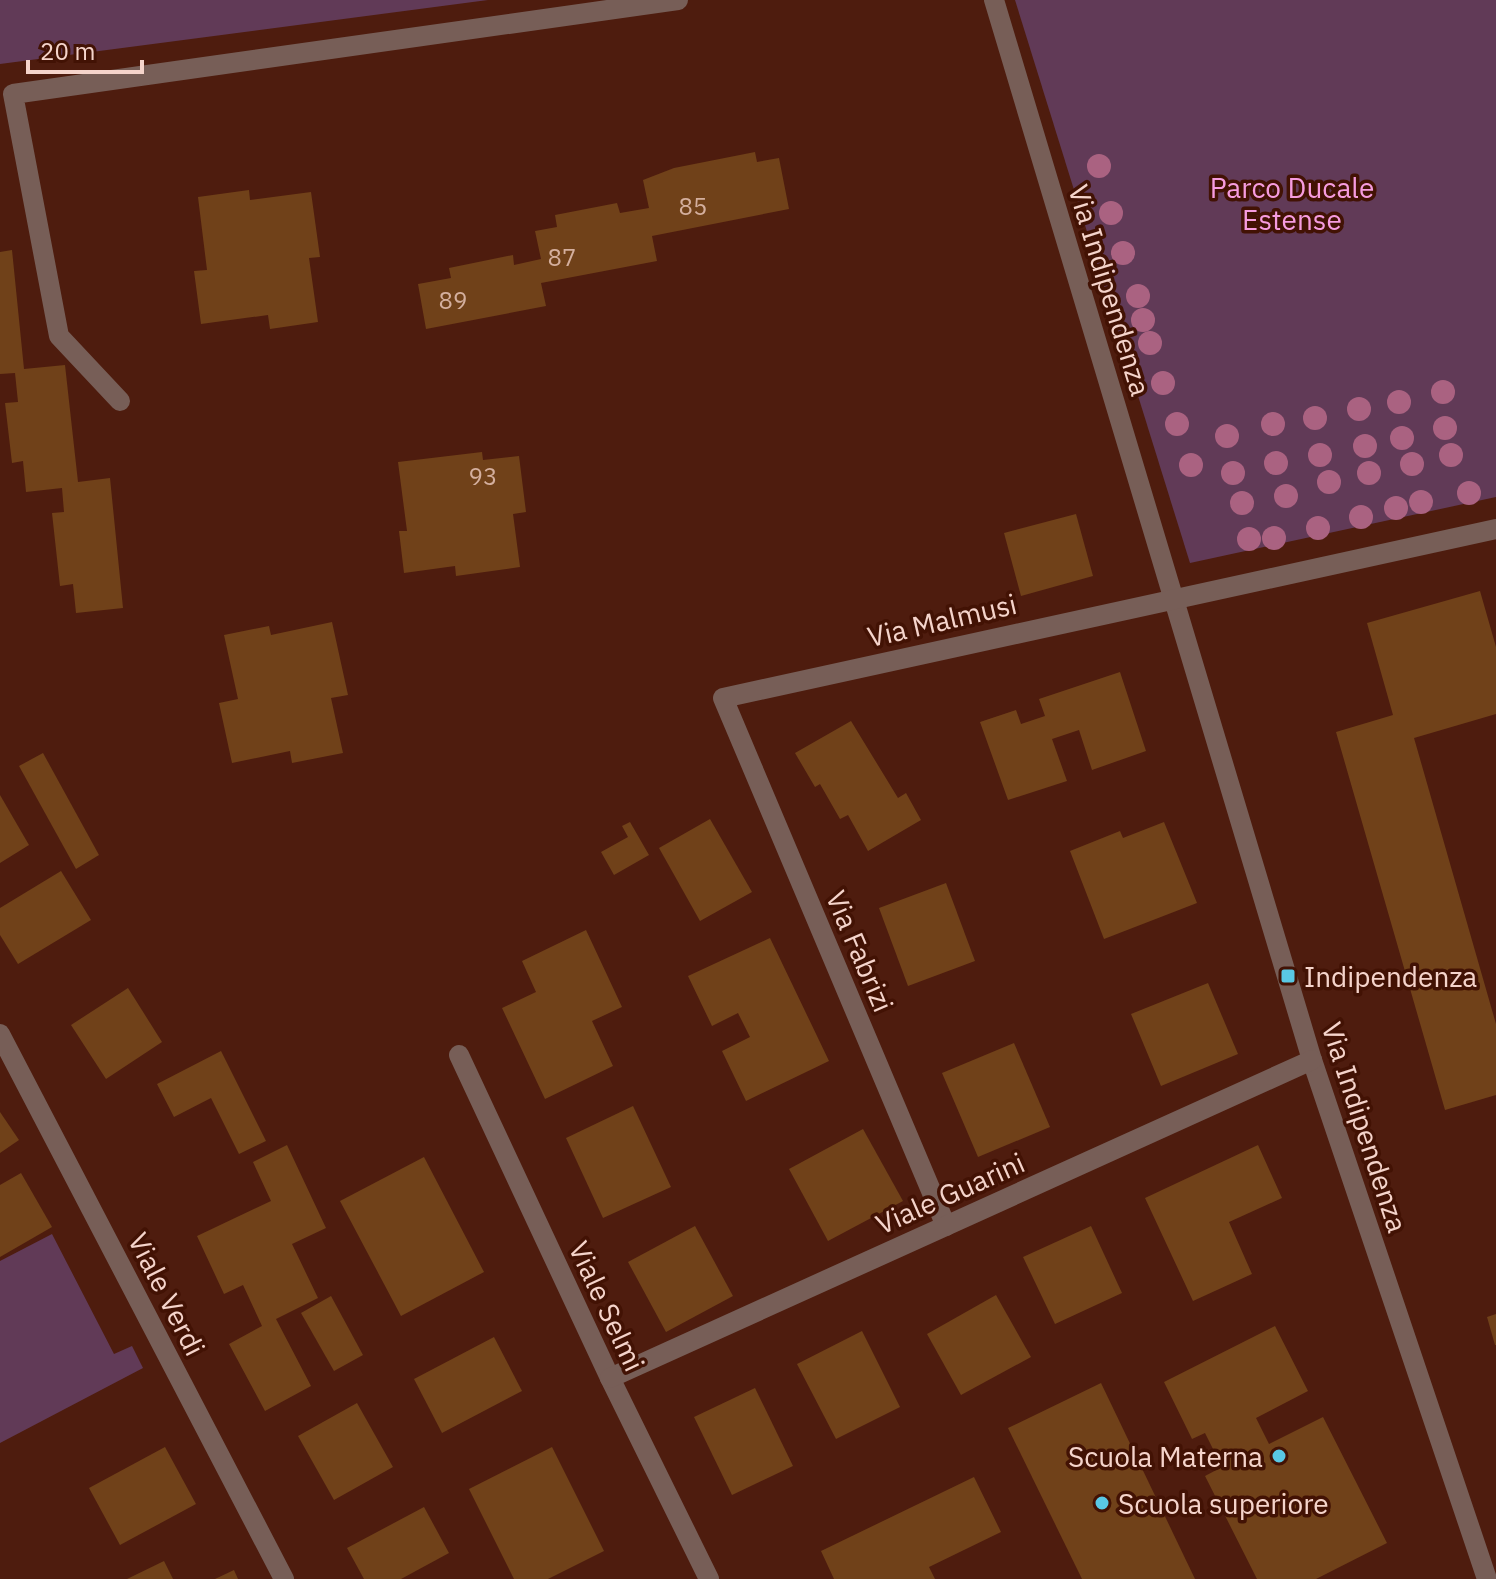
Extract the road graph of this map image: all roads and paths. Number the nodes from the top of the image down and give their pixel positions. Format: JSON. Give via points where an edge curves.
{"nodes":[{"id":1,"x":678,"y":0,"type":"edge"},
{"id":2,"x":994,"y":0,"type":"edge"},
{"id":3,"x":120,"y":401,"type":"dead end"},
{"id":4,"x":1496,"y":529,"type":"edge"},
{"id":5,"x":1173,"y":597,"type":"junction"},
{"id":6,"x":723,"y":698,"type":"joint"},
{"id":7,"x":0,"y":1035,"type":"edge"},
{"id":8,"x":459,"y":1055,"type":"dead end"},
{"id":9,"x":1312,"y":1060,"type":"junction"},
{"id":10,"x":946,"y":1226,"type":"junction"},
{"id":11,"x":610,"y":1378,"type":"junction"},
{"id":12,"x":284,"y":1579,"type":"edge"},
{"id":13,"x":709,"y":1579,"type":"edge"},
{"id":14,"x":1487,"y":1579,"type":"edge"}],
"edges":[{"from":1,"to":3,"type":"street","via":[[13,94],[59,336]]},
{"from":2,"to":5,"type":"street","name":"Via Indipendenza"},
{"from":4,"to":5,"type":"street"},
{"from":5,"to":6,"type":"street","name":"Via Malmusi"},
{"from":5,"to":9,"type":"street","name":"Via Indipendenza"},
{"from":6,"to":10,"type":"street","name":"Via Fabrizi"},
{"from":7,"to":12,"type":"street","name":"Viale Verdi"},
{"from":8,"to":11,"type":"street","name":"Viale Selmi"},
{"from":9,"to":10,"type":"street","name":"Viale Guarini"},
{"from":9,"to":14,"type":"street","name":"Via Indipendenza"},
{"from":10,"to":11,"type":"street","name":"Viale Guarini"},
{"from":11,"to":13,"type":"street","name":"Viale Selmi"}]}
